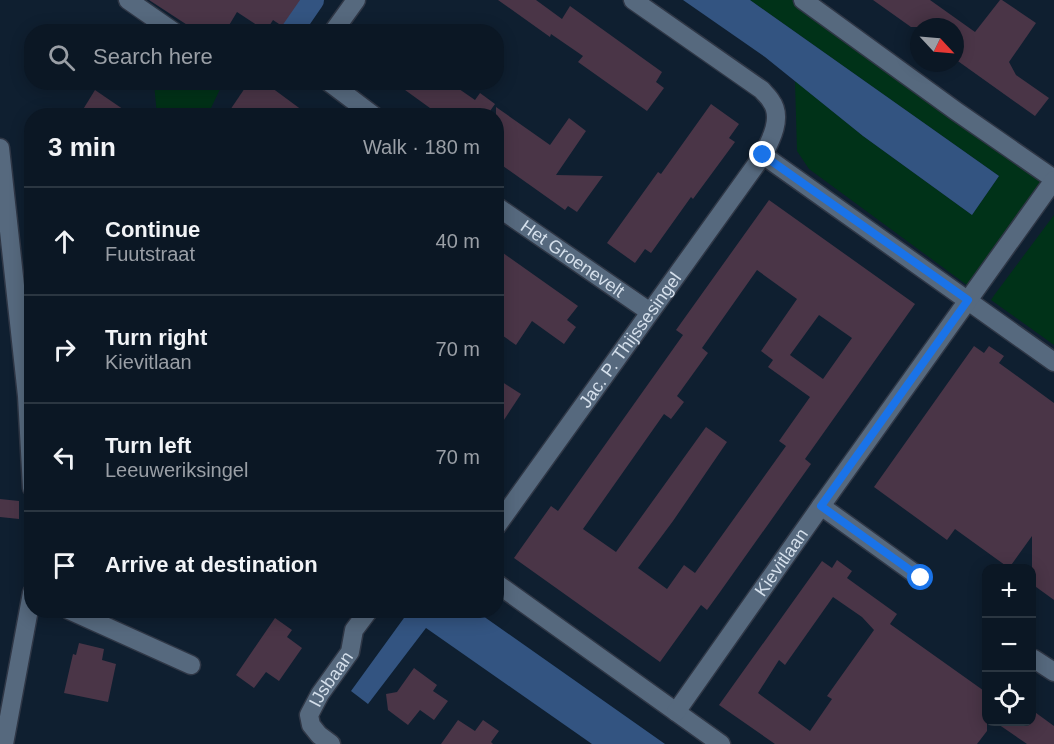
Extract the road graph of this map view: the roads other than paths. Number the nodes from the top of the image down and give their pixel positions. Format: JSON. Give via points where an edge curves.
{"nodes":[{"id":1,"x":128,"y":0,"type":"edge"},
{"id":2,"x":356,"y":0,"type":"edge"},
{"id":3,"x":633,"y":0,"type":"edge"},
{"id":4,"x":803,"y":0,"type":"edge"},
{"id":5,"x":162,"y":24,"type":"edge"},
{"id":6,"x":339,"y":24,"type":"edge"},
{"id":7,"x":340,"y":90,"type":"edge"},
{"id":8,"x":363,"y":108,"type":"edge"},
{"id":9,"x":0,"y":147,"type":"edge"},
{"id":10,"x":763,"y":155,"type":"junction"},
{"id":11,"x":1054,"y":179,"type":"edge"},
{"id":12,"x":504,"y":212,"type":"edge"},
{"id":13,"x":968,"y":300,"type":"junction"},
{"id":14,"x":650,"y":312,"type":"junction"},
{"id":15,"x":1054,"y":362,"type":"edge"},
{"id":16,"x":24,"y":368,"type":"edge"},
{"id":17,"x":821,"y":506,"type":"junction"},
{"id":18,"x":504,"y":516,"type":"edge"},
{"id":19,"x":921,"y":578,"type":"dead end"},
{"id":20,"x":504,"y":589,"type":"edge"},
{"id":21,"x":27,"y":618,"type":"edge"},
{"id":22,"x":87,"y":618,"type":"edge"},
{"id":23,"x":363,"y":618,"type":"edge"},
{"id":24,"x":1036,"y":659,"type":"edge"},
{"id":25,"x":191,"y":665,"type":"dead end"},
{"id":26,"x":1054,"y":672,"type":"edge"},
{"id":27,"x":676,"y":712,"type":"junction"},
{"id":28,"x":4,"y":744,"type":"edge"},
{"id":29,"x":331,"y":744,"type":"edge"},
{"id":30,"x":721,"y":744,"type":"edge"}],
"edges":[{"from":1,"to":5,"type":"street"},
{"from":2,"to":6,"type":"street"},
{"from":3,"to":10,"type":"street","name":"Jac. P. Thijssesingel","via":[[762,90],[773,103],[777,121]]},
{"from":4,"to":11,"type":"street"},
{"from":7,"to":8,"type":"street"},
{"from":9,"to":16,"type":"street"},
{"from":10,"to":13,"type":"street"},
{"from":10,"to":14,"type":"street","name":"Jac. P. Thijssesingel"},
{"from":11,"to":13,"type":"street","name":"Kievitlaan"},
{"from":12,"to":14,"type":"street","name":"Het Groenevelt"},
{"from":13,"to":15,"type":"street"},
{"from":13,"to":17,"type":"street","name":"Kievitlaan"},
{"from":14,"to":18,"type":"street","name":"Jac. P. Thijssesingel"},
{"from":17,"to":19,"type":"street"},
{"from":17,"to":27,"type":"street","name":"Kievitlaan"},
{"from":20,"to":27,"type":"street"},
{"from":21,"to":28,"type":"street"},
{"from":22,"to":25,"type":"street"},
{"from":23,"to":29,"type":"street","name":"IJsbaan","via":[[354,630],[350,652],[309,715],[318,735]]},
{"from":24,"to":26,"type":"street"},
{"from":27,"to":30,"type":"street"}]}
